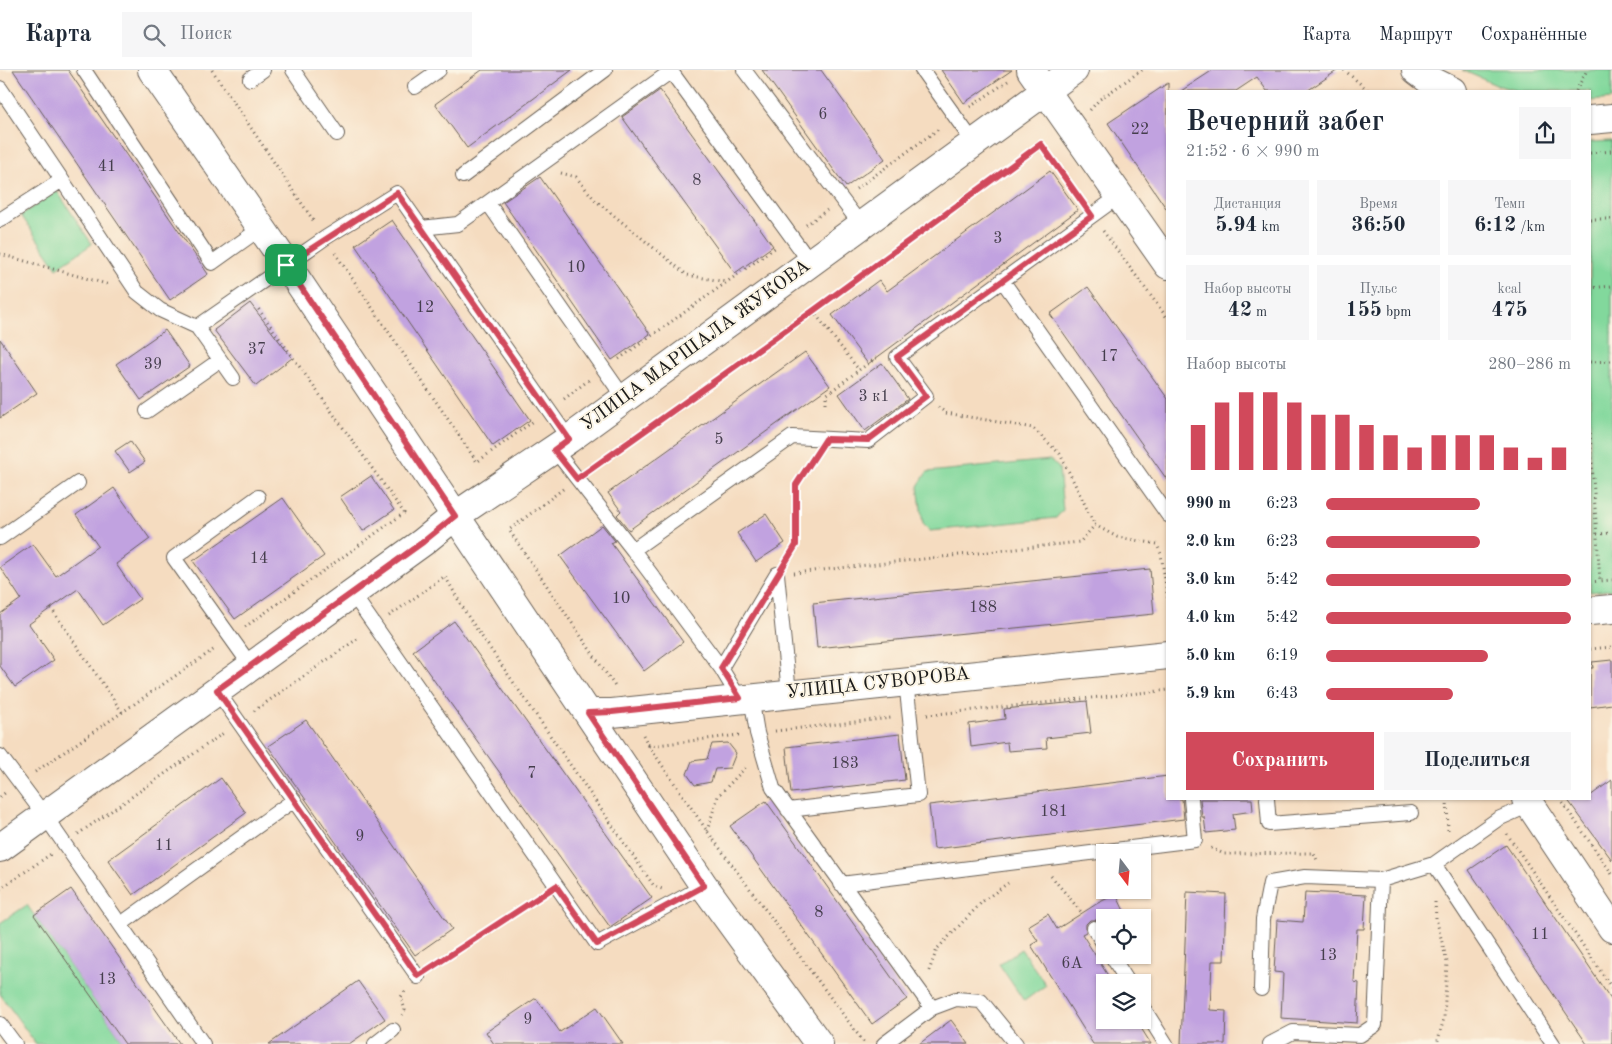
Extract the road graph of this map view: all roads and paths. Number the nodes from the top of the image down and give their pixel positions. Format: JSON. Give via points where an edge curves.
{"nodes":[{"id":1,"x":84,"y":70,"type":"edge"},
{"id":2,"x":152,"y":70,"type":"edge"},
{"id":3,"x":212,"y":70,"type":"edge"},
{"id":4,"x":263,"y":70,"type":"edge"},
{"id":5,"x":293,"y":70,"type":"edge"},
{"id":6,"x":439,"y":70,"type":"edge"},
{"id":7,"x":604,"y":70,"type":"edge"},
{"id":8,"x":744,"y":70,"type":"edge"},
{"id":9,"x":922,"y":70,"type":"edge"},
{"id":10,"x":1074,"y":70,"type":"edge"},
{"id":11,"x":1142,"y":70,"type":"edge"},
{"id":12,"x":1344,"y":70,"type":"edge"},
{"id":13,"x":1416,"y":70,"type":"edge"},
{"id":14,"x":1587,"y":70,"type":"edge"},
{"id":15,"x":670,"y":71,"type":"edge"},
{"id":16,"x":250,"y":79,"type":"dead end"},
{"id":17,"x":1029,"y":80,"type":"edge"},
{"id":18,"x":415,"y":87,"type":"dead end"},
{"id":19,"x":0,"y":88,"type":"edge"},
{"id":20,"x":1368,"y":90,"type":"edge"},
{"id":21,"x":1450,"y":90,"type":"edge"},
{"id":22,"x":1577,"y":90,"type":"edge"},
{"id":23,"x":1090,"y":110,"type":"dead end"},
{"id":24,"x":955,"y":116,"type":"junction"},
{"id":25,"x":1612,"y":118,"type":"edge"},
{"id":26,"x":1591,"y":120,"type":"edge"},
{"id":27,"x":337,"y":134,"type":"dead end"},
{"id":28,"x":974,"y":143,"type":"junction"},
{"id":29,"x":1612,"y":152,"type":"edge"},
{"id":30,"x":1591,"y":153,"type":"edge"},
{"id":31,"x":538,"y":167,"type":"junction"},
{"id":32,"x":463,"y":176,"type":"dead end"},
{"id":33,"x":62,"y":180,"type":"junction"},
{"id":34,"x":1120,"y":196,"type":"junction"},
{"id":35,"x":842,"y":199,"type":"junction"},
{"id":36,"x":488,"y":203,"type":"junction"},
{"id":37,"x":1092,"y":216,"type":"junction"},
{"id":38,"x":1591,"y":219,"type":"edge"},
{"id":39,"x":1612,"y":219,"type":"edge"},
{"id":40,"x":0,"y":220,"type":"edge"},
{"id":41,"x":860,"y":225,"type":"junction"},
{"id":42,"x":260,"y":228,"type":"junction"},
{"id":43,"x":421,"y":228,"type":"junction"},
{"id":44,"x":791,"y":236,"type":"junction"},
{"id":45,"x":326,"y":238,"type":"junction"},
{"id":46,"x":0,"y":254,"type":"edge"},
{"id":47,"x":810,"y":262,"type":"junction"},
{"id":48,"x":1166,"y":262,"type":"edge"},
{"id":49,"x":286,"y":265,"type":"junction"},
{"id":50,"x":1002,"y":280,"type":"junction"},
{"id":51,"x":727,"y":282,"type":"junction"},
{"id":52,"x":1612,"y":286,"type":"edge"},
{"id":53,"x":1591,"y":288,"type":"edge"},
{"id":54,"x":137,"y":292,"type":"junction"},
{"id":55,"x":247,"y":293,"type":"junction"},
{"id":56,"x":813,"y":311,"type":"junction"},
{"id":57,"x":1166,"y":316,"type":"edge"},
{"id":58,"x":197,"y":327,"type":"junction"},
{"id":59,"x":897,"y":357,"type":"junction"},
{"id":60,"x":220,"y":360,"type":"junction"},
{"id":61,"x":1612,"y":361,"type":"edge"},
{"id":62,"x":1591,"y":362,"type":"edge"},
{"id":63,"x":603,"y":370,"type":"junction"},
{"id":64,"x":859,"y":370,"type":"junction"},
{"id":65,"x":233,"y":378,"type":"dead end"},
{"id":66,"x":926,"y":396,"type":"junction"},
{"id":67,"x":624,"y":398,"type":"junction"},
{"id":68,"x":826,"y":403,"type":"dead end"},
{"id":69,"x":548,"y":411,"type":"junction"},
{"id":70,"x":147,"y":412,"type":"dead end"},
{"id":71,"x":826,"y":439,"type":"junction"},
{"id":72,"x":562,"y":444,"type":"junction"},
{"id":73,"x":1591,"y":458,"type":"edge"},
{"id":74,"x":577,"y":479,"type":"junction"},
{"id":75,"x":78,"y":483,"type":"dead end"},
{"id":76,"x":1592,"y":483,"type":"edge"},
{"id":77,"x":258,"y":497,"type":"dead end"},
{"id":78,"x":1166,"y":512,"type":"edge"},
{"id":79,"x":455,"y":516,"type":"junction"},
{"id":80,"x":1095,"y":525,"type":"junction"},
{"id":81,"x":1612,"y":533,"type":"edge"},
{"id":82,"x":1597,"y":534,"type":"junction"},
{"id":83,"x":0,"y":538,"type":"edge"},
{"id":84,"x":633,"y":550,"type":"junction"},
{"id":85,"x":777,"y":574,"type":"junction"},
{"id":86,"x":445,"y":576,"type":"dead end"},
{"id":87,"x":1612,"y":580,"type":"edge"},
{"id":88,"x":1600,"y":581,"type":"junction"},
{"id":89,"x":1591,"y":582,"type":"edge"},
{"id":90,"x":1166,"y":586,"type":"edge"},
{"id":91,"x":352,"y":594,"type":"junction"},
{"id":92,"x":51,"y":608,"type":"dead end"},
{"id":93,"x":1612,"y":609,"type":"edge"},
{"id":94,"x":1591,"y":611,"type":"edge"},
{"id":95,"x":230,"y":638,"type":"junction"},
{"id":96,"x":1612,"y":646,"type":"edge"},
{"id":97,"x":1591,"y":649,"type":"edge"},
{"id":98,"x":1166,"y":655,"type":"edge"},
{"id":99,"x":251,"y":666,"type":"junction"},
{"id":100,"x":721,"y":668,"type":"junction"},
{"id":101,"x":906,"y":681,"type":"junction"},
{"id":102,"x":217,"y":690,"type":"junction"},
{"id":103,"x":789,"y":693,"type":"junction"},
{"id":104,"x":620,"y":694,"type":"dead end"},
{"id":105,"x":745,"y":698,"type":"junction"},
{"id":106,"x":122,"y":712,"type":"junction"},
{"id":107,"x":588,"y":713,"type":"junction"},
{"id":108,"x":757,"y":733,"type":"junction"},
{"id":109,"x":0,"y":756,"type":"edge"},
{"id":110,"x":21,"y":782,"type":"junction"},
{"id":111,"x":0,"y":796,"type":"edge"},
{"id":112,"x":294,"y":800,"type":"junction"},
{"id":113,"x":1190,"y":800,"type":"edge"},
{"id":114,"x":1267,"y":800,"type":"edge"},
{"id":115,"x":1448,"y":800,"type":"edge"},
{"id":116,"x":1561,"y":800,"type":"edge"},
{"id":117,"x":1528,"y":802,"type":"edge"},
{"id":118,"x":788,"y":810,"type":"junction"},
{"id":119,"x":1411,"y":813,"type":"dead end"},
{"id":120,"x":45,"y":816,"type":"junction"},
{"id":121,"x":1498,"y":819,"type":"junction"},
{"id":122,"x":707,"y":831,"type":"dead end"},
{"id":123,"x":1195,"y":840,"type":"junction"},
{"id":124,"x":0,"y":848,"type":"edge"},
{"id":125,"x":1449,"y":853,"type":"junction"},
{"id":126,"x":1038,"y":860,"type":"junction"},
{"id":127,"x":1434,"y":864,"type":"junction"},
{"id":128,"x":1612,"y":874,"type":"edge"},
{"id":129,"x":1327,"y":878,"type":"junction"},
{"id":130,"x":1381,"y":880,"type":"junction"},
{"id":131,"x":841,"y":884,"type":"junction"},
{"id":132,"x":556,"y":886,"type":"junction"},
{"id":133,"x":693,"y":891,"type":"junction"},
{"id":134,"x":121,"y":924,"type":"junction"},
{"id":135,"x":1094,"y":928,"type":"joint"},
{"id":136,"x":1612,"y":928,"type":"edge"},
{"id":137,"x":1096,"y":931,"type":"edge"},
{"id":138,"x":418,"y":976,"type":"junction"},
{"id":139,"x":1612,"y":988,"type":"edge"},
{"id":140,"x":1261,"y":989,"type":"dead end"},
{"id":141,"x":920,"y":993,"type":"junction"},
{"id":142,"x":932,"y":1008,"type":"junction"},
{"id":143,"x":1151,"y":1020,"type":"edge"},
{"id":144,"x":0,"y":1024,"type":"edge"},
{"id":145,"x":393,"y":1030,"type":"joint"},
{"id":146,"x":15,"y":1044,"type":"edge"},
{"id":147,"x":203,"y":1044,"type":"edge"},
{"id":148,"x":375,"y":1044,"type":"edge"},
{"id":149,"x":819,"y":1044,"type":"edge"},
{"id":150,"x":884,"y":1044,"type":"edge"},
{"id":151,"x":1016,"y":1044,"type":"edge"},
{"id":152,"x":1166,"y":1044,"type":"edge"},
{"id":153,"x":1270,"y":1044,"type":"edge"},
{"id":154,"x":1437,"y":1044,"type":"edge"},
{"id":155,"x":1553,"y":1044,"type":"edge"}],
"edges":[{"from":1,"to":42,"type":"lane","via":[[212,262]]},
{"from":2,"to":42,"type":"street"},
{"from":3,"to":45,"type":"path"},
{"from":4,"to":16,"type":"lane"},
{"from":5,"to":27,"type":"lane"},
{"from":6,"to":18,"type":"lane"},
{"from":7,"to":32,"type":"lane"},
{"from":8,"to":35,"type":"lane"},
{"from":9,"to":24,"type":"lane"},
{"from":10,"to":17,"type":"street","name":"УЛИЦА МАРШАЛА ЖУКОВА"},
{"from":11,"to":23,"type":"path","via":[[1100,99]]},
{"from":12,"to":20,"type":"path"},
{"from":13,"to":21,"type":"street"},
{"from":14,"to":22,"type":"path"},
{"from":15,"to":31,"type":"lane"},
{"from":15,"to":44,"type":"lane"},
{"from":17,"to":24,"type":"path"},
{"from":17,"to":28,"type":"street","name":"УЛИЦА МАРШАЛА ЖУКОВА"},
{"from":17,"to":34,"type":"street"},
{"from":19,"to":33,"type":"lane"},
{"from":24,"to":28,"type":"lane"},
{"from":24,"to":35,"type":"path"},
{"from":25,"to":26,"type":"street"},
{"from":28,"to":41,"type":"street","name":"УЛИЦА МАРШАЛА ЖУКОВА"},
{"from":29,"to":30,"type":"path"},
{"from":31,"to":36,"type":"lane"},
{"from":31,"to":51,"type":"path","via":[[576,177],[594,200],[687,275]]},
{"from":33,"to":40,"type":"lane"},
{"from":33,"to":54,"type":"lane"},
{"from":34,"to":37,"type":"lane"},
{"from":34,"to":48,"type":"street"},
{"from":35,"to":41,"type":"lane"},
{"from":35,"to":44,"type":"path"},
{"from":36,"to":43,"type":"lane","via":[[458,224]]},
{"from":36,"to":63,"type":"lane"},
{"from":37,"to":50,"type":"lane"},
{"from":37,"to":56,"type":"path","via":[[1041,144]]},
{"from":37,"to":57,"type":"path"},
{"from":38,"to":39,"type":"path"},
{"from":41,"to":47,"type":"street","name":"УЛИЦА МАРШАЛА ЖУКОВА"},
{"from":42,"to":49,"type":"street"},
{"from":43,"to":45,"type":"lane","via":[[397,193]]},
{"from":43,"to":69,"type":"lane"},
{"from":44,"to":47,"type":"lane"},
{"from":44,"to":51,"type":"path"},
{"from":45,"to":49,"type":"lane"},
{"from":45,"to":69,"type":"path","via":[[477,462]]},
{"from":46,"to":54,"type":"path"},
{"from":47,"to":67,"type":"street","name":"УЛИЦА МАРШАЛА ЖУКОВА"},
{"from":49,"to":55,"type":"lane"},
{"from":49,"to":79,"type":"street"},
{"from":50,"to":59,"type":"lane"},
{"from":50,"to":78,"type":"lane"},
{"from":51,"to":63,"type":"path"},
{"from":52,"to":53,"type":"path"},
{"from":54,"to":58,"type":"lane","via":[[160,310]]},
{"from":55,"to":58,"type":"lane"},
{"from":55,"to":95,"type":"path","via":[[404,513]]},
{"from":56,"to":64,"type":"path"},
{"from":56,"to":74,"type":"path"},
{"from":58,"to":60,"type":"lane"},
{"from":59,"to":64,"type":"path","via":[[877,356]]},
{"from":59,"to":66,"type":"lane"},
{"from":60,"to":65,"type":"lane"},
{"from":60,"to":70,"type":"lane"},
{"from":61,"to":62,"type":"path"},
{"from":63,"to":67,"type":"lane"},
{"from":63,"to":69,"type":"path"},
{"from":64,"to":68,"type":"path","via":[[826,395]]},
{"from":66,"to":71,"type":"lane","via":[[868,440]]},
{"from":66,"to":80,"type":"path","via":[[946,413],[1033,428],[1060,454]]},
{"from":67,"to":72,"type":"street","name":"УЛИЦА МАРШАЛА ЖУКОВА"},
{"from":69,"to":72,"type":"lane"},
{"from":71,"to":84,"type":"lane","via":[[792,437]]},
{"from":71,"to":85,"type":"path","via":[[796,485],[796,545]]},
{"from":72,"to":74,"type":"lane"},
{"from":72,"to":79,"type":"street","name":"УЛИЦА МАРШАЛА ЖУКОВА"},
{"from":73,"to":76,"type":"path"},
{"from":74,"to":84,"type":"lane"},
{"from":74,"to":104,"type":"path","via":[[509,530]]},
{"from":75,"to":83,"type":"lane"},
{"from":76,"to":82,"type":"path"},
{"from":77,"to":95,"type":"lane","via":[[174,558]]},
{"from":79,"to":91,"type":"street","name":"УЛИЦА МАРШАЛА ЖУКОВА"},
{"from":79,"to":107,"type":"street"},
{"from":80,"to":85,"type":"path","via":[[1080,542]]},
{"from":80,"to":90,"type":"path","via":[[1117,537],[1157,544]]},
{"from":81,"to":82,"type":"path"},
{"from":82,"to":88,"type":"path"},
{"from":84,"to":100,"type":"lane"},
{"from":85,"to":100,"type":"lane"},
{"from":85,"to":103,"type":"lane"},
{"from":86,"to":133,"type":"path","via":[[468,615],[654,886]]},
{"from":87,"to":88,"type":"path"},
{"from":88,"to":89,"type":"path"},
{"from":91,"to":99,"type":"street","name":"УЛИЦА МАРШАЛА ЖУКОВА"},
{"from":91,"to":132,"type":"lane"},
{"from":92,"to":106,"type":"path"},
{"from":93,"to":94,"type":"street"},
{"from":95,"to":99,"type":"lane"},
{"from":95,"to":106,"type":"path"},
{"from":96,"to":97,"type":"path"},
{"from":98,"to":101,"type":"street","name":"УЛИЦА СУВОРОВА"},
{"from":99,"to":102,"type":"street","name":"УЛИЦА МАРШАЛА ЖУКОВА"},
{"from":100,"to":105,"type":"lane"},
{"from":101,"to":103,"type":"street","name":"УЛИЦА СУВОРОВА"},
{"from":101,"to":118,"type":"lane","via":[[918,795]]},
{"from":102,"to":112,"type":"lane"},
{"from":102,"to":120,"type":"street","name":"УЛИЦА МАРШАЛА ЖУКОВА"},
{"from":103,"to":105,"type":"street","name":"УЛИЦА СУВОРОВА"},
{"from":105,"to":107,"type":"street","name":"УЛИЦА СУВОРОВА"},
{"from":105,"to":108,"type":"lane"},
{"from":106,"to":110,"type":"path"},
{"from":107,"to":133,"type":"street"},
{"from":108,"to":118,"type":"lane","via":[[773,788]]},
{"from":108,"to":122,"type":"path","via":[[748,765],[718,796]]},
{"from":109,"to":110,"type":"lane"},
{"from":110,"to":111,"type":"path"},
{"from":110,"to":120,"type":"lane"},
{"from":112,"to":134,"type":"lane"},
{"from":112,"to":138,"type":"lane"},
{"from":113,"to":123,"type":"lane"},
{"from":114,"to":119,"type":"lane","via":[[1269,824]]},
{"from":115,"to":125,"type":"path"},
{"from":116,"to":128,"type":"path"},
{"from":117,"to":121,"type":"lane"},
{"from":117,"to":136,"type":"street"},
{"from":118,"to":131,"type":"lane"},
{"from":120,"to":124,"type":"street","name":"УЛИЦА МАРШАЛА ЖУКОВА"},
{"from":120,"to":134,"type":"lane"},
{"from":121,"to":125,"type":"lane"},
{"from":121,"to":139,"type":"path"},
{"from":123,"to":126,"type":"lane"},
{"from":123,"to":129,"type":"path","via":[[1224,854],[1314,854]]},
{"from":125,"to":127,"type":"lane"},
{"from":126,"to":131,"type":"lane"},
{"from":126,"to":135,"type":"path"},
{"from":126,"to":141,"type":"path","via":[[983,901],[937,949]]},
{"from":127,"to":130,"type":"lane"},
{"from":127,"to":154,"type":"path","via":[[1436,918],[1447,962],[1444,1018]]},
{"from":127,"to":155,"type":"lane"},
{"from":129,"to":130,"type":"lane"},
{"from":129,"to":140,"type":"lane","via":[[1306,877],[1270,883],[1263,919]]},
{"from":130,"to":153,"type":"lane","via":[[1375,1025],[1360,1035],[1293,1032]]},
{"from":131,"to":141,"type":"lane"},
{"from":132,"to":133,"type":"lane","via":[[597,944]]},
{"from":132,"to":138,"type":"path"},
{"from":133,"to":149,"type":"street"},
{"from":134,"to":147,"type":"lane"},
{"from":135,"to":137,"type":"lane"},
{"from":138,"to":145,"type":"path","via":[[401,997],[405,1010]]},
{"from":141,"to":142,"type":"lane"},
{"from":142,"to":150,"type":"lane"},
{"from":142,"to":151,"type":"lane","via":[[956,999],[981,1001]]},
{"from":143,"to":152,"type":"lane"},
{"from":144,"to":146,"type":"lane"},
{"from":145,"to":148,"type":"lane"}]}
